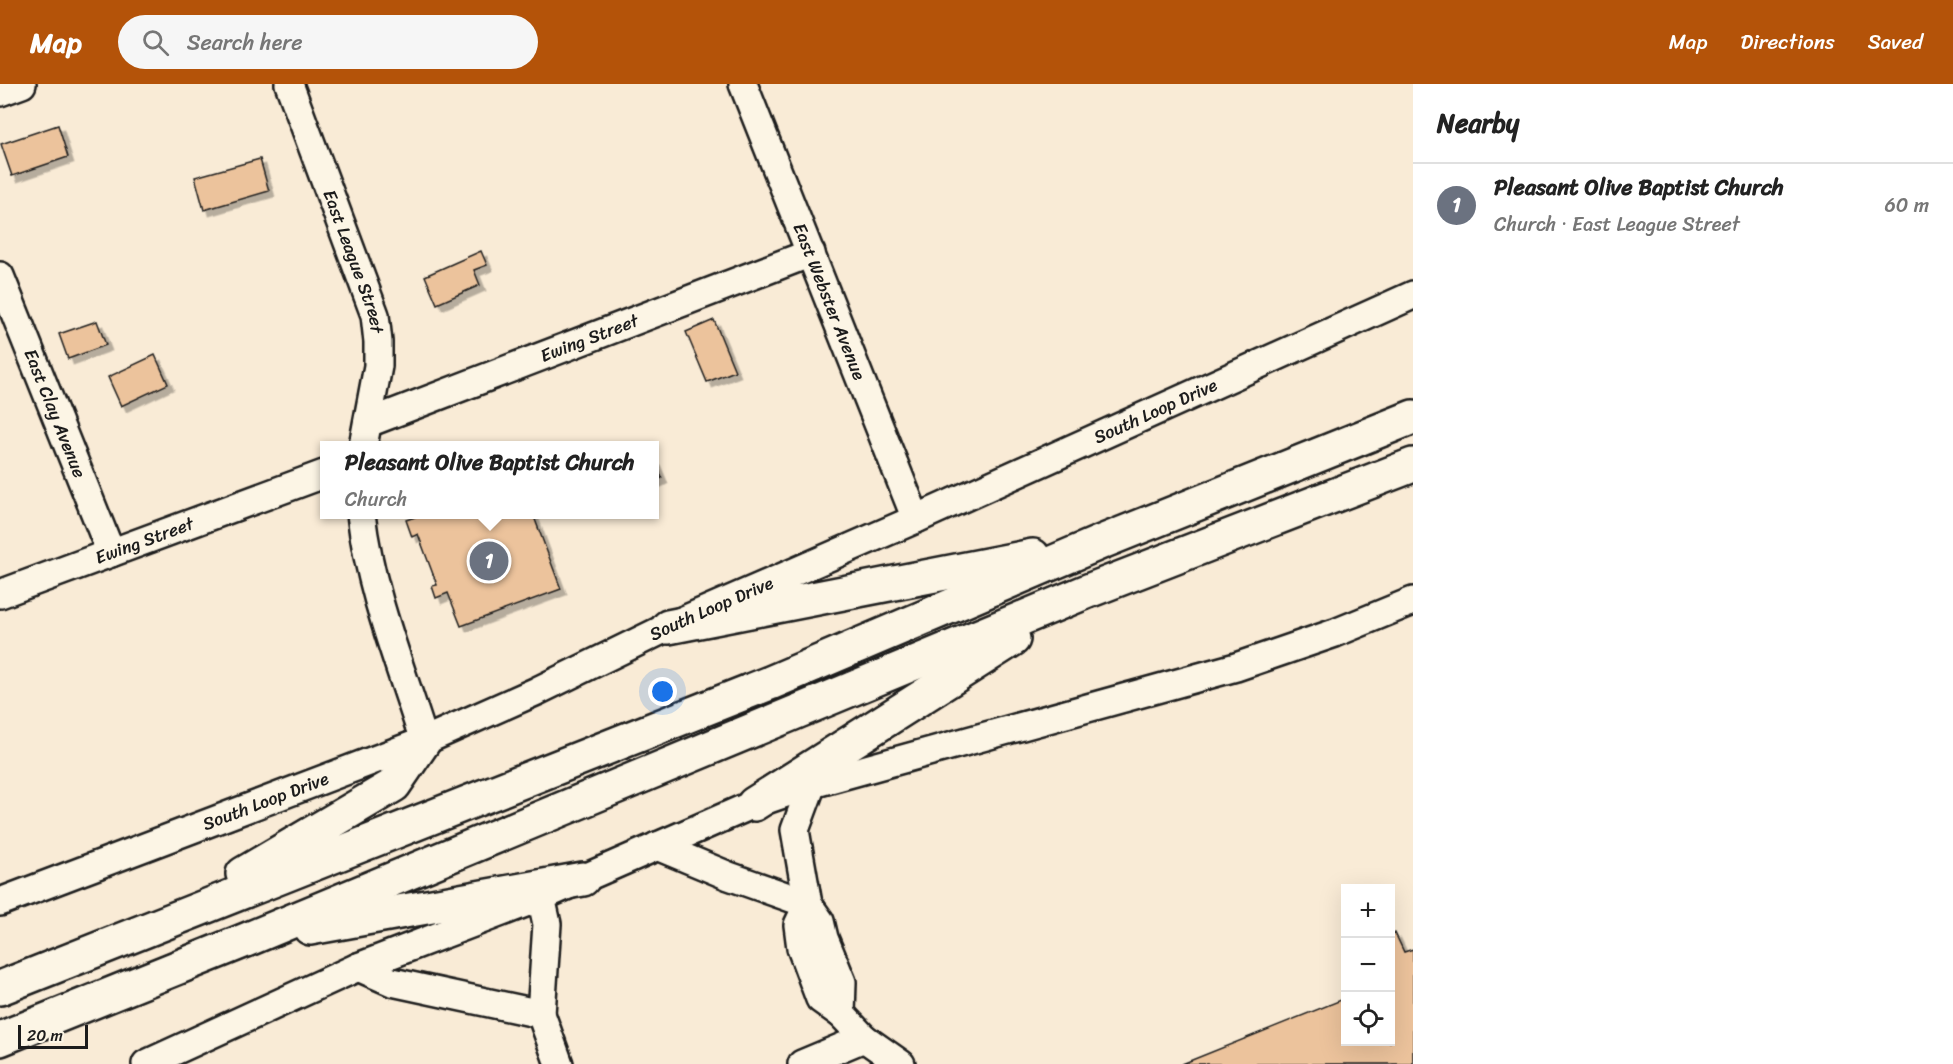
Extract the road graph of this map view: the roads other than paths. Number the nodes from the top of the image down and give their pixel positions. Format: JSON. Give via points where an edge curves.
{"nodes":[{"id":1,"x":22,"y":84,"type":"edge"},
{"id":2,"x":289,"y":84,"type":"edge"},
{"id":3,"x":743,"y":84,"type":"edge"},
{"id":4,"x":0,"y":92,"type":"edge"},
{"id":5,"x":811,"y":253,"type":"junction"},
{"id":6,"x":0,"y":276,"type":"edge"},
{"id":7,"x":1413,"y":295,"type":"edge"},
{"id":8,"x":1413,"y":417,"type":"edge"},
{"id":9,"x":366,"y":434,"type":"edge"},
{"id":10,"x":1413,"y":465,"type":"edge"},
{"id":11,"x":320,"y":475,"type":"edge"},
{"id":12,"x":361,"y":519,"type":"edge"},
{"id":13,"x":916,"y":519,"type":"junction"},
{"id":14,"x":1099,"y":543,"type":"junction"},
{"id":15,"x":111,"y":553,"type":"junction"},
{"id":16,"x":1088,"y":591,"type":"junction"},
{"id":17,"x":0,"y":594,"type":"edge"},
{"id":18,"x":1413,"y":601,"type":"edge"},
{"id":19,"x":668,"y":627,"type":"junction"},
{"id":20,"x":424,"y":741,"type":"junction"},
{"id":21,"x":812,"y":784,"type":"junction"},
{"id":22,"x":754,"y":804,"type":"junction"},
{"id":23,"x":657,"y":846,"type":"junction"},
{"id":24,"x":583,"y":879,"type":"junction"},
{"id":25,"x":541,"y":897,"type":"junction"},
{"id":26,"x":0,"y":902,"type":"edge"},
{"id":27,"x":808,"y":904,"type":"junction"},
{"id":28,"x":144,"y":931,"type":"junction"},
{"id":29,"x":246,"y":940,"type":"junction"},
{"id":30,"x":358,"y":967,"type":"junction"},
{"id":31,"x":0,"y":988,"type":"edge"},
{"id":32,"x":542,"y":1014,"type":"junction"},
{"id":33,"x":864,"y":1038,"type":"junction"},
{"id":34,"x":0,"y":1040,"type":"edge"},
{"id":35,"x":146,"y":1064,"type":"edge"},
{"id":36,"x":560,"y":1064,"type":"edge"},
{"id":37,"x":802,"y":1064,"type":"edge"},
{"id":38,"x":900,"y":1064,"type":"edge"}],
"edges":[{"from":1,"to":4,"type":"street"},
{"from":2,"to":9,"type":"street","name":"East League Street","via":[[375,315],[378,366]]},
{"from":3,"to":5,"type":"street","name":"East Webster Avenue"},
{"from":5,"to":9,"type":"street","name":"Ewing Street"},
{"from":5,"to":13,"type":"street","name":"East Webster Avenue"},
{"from":6,"to":15,"type":"street","name":"East Clay Avenue"},
{"from":7,"to":13,"type":"street","name":"South Loop Drive"},
{"from":8,"to":14,"type":"highway"},
{"from":10,"to":16,"type":"highway"},
{"from":11,"to":15,"type":"street","name":"Ewing Street"},
{"from":12,"to":20,"type":"street","via":[[372,578]]},
{"from":13,"to":19,"type":"street","name":"South Loop Drive"},
{"from":14,"to":19,"type":"highway"},
{"from":14,"to":28,"type":"highway","via":[[770,682]]},
{"from":15,"to":17,"type":"street","name":"Ewing Street"},
{"from":16,"to":22,"type":"highway"},
{"from":16,"to":29,"type":"highway"},
{"from":18,"to":21,"type":"street","via":[[1236,667]]},
{"from":19,"to":20,"type":"street","name":"South Loop Drive"},
{"from":20,"to":26,"type":"street","name":"South Loop Drive"},
{"from":20,"to":28,"type":"highway","via":[[394,785]]},
{"from":21,"to":22,"type":"street"},
{"from":21,"to":27,"type":"street","via":[[795,830]]},
{"from":22,"to":23,"type":"street"},
{"from":23,"to":24,"type":"street"},
{"from":23,"to":27,"type":"street"},
{"from":24,"to":25,"type":"street"},
{"from":24,"to":29,"type":"highway"},
{"from":25,"to":30,"type":"street"},
{"from":25,"to":32,"type":"street","via":[[547,924]]},
{"from":27,"to":33,"type":"street","via":[[820,921],[842,982],[841,1014]]},
{"from":28,"to":31,"type":"highway"},
{"from":29,"to":34,"type":"highway"},
{"from":30,"to":32,"type":"street","via":[[393,982]]},
{"from":30,"to":35,"type":"street"},
{"from":32,"to":36,"type":"street"},
{"from":33,"to":37,"type":"street"},
{"from":33,"to":38,"type":"street"}]}
